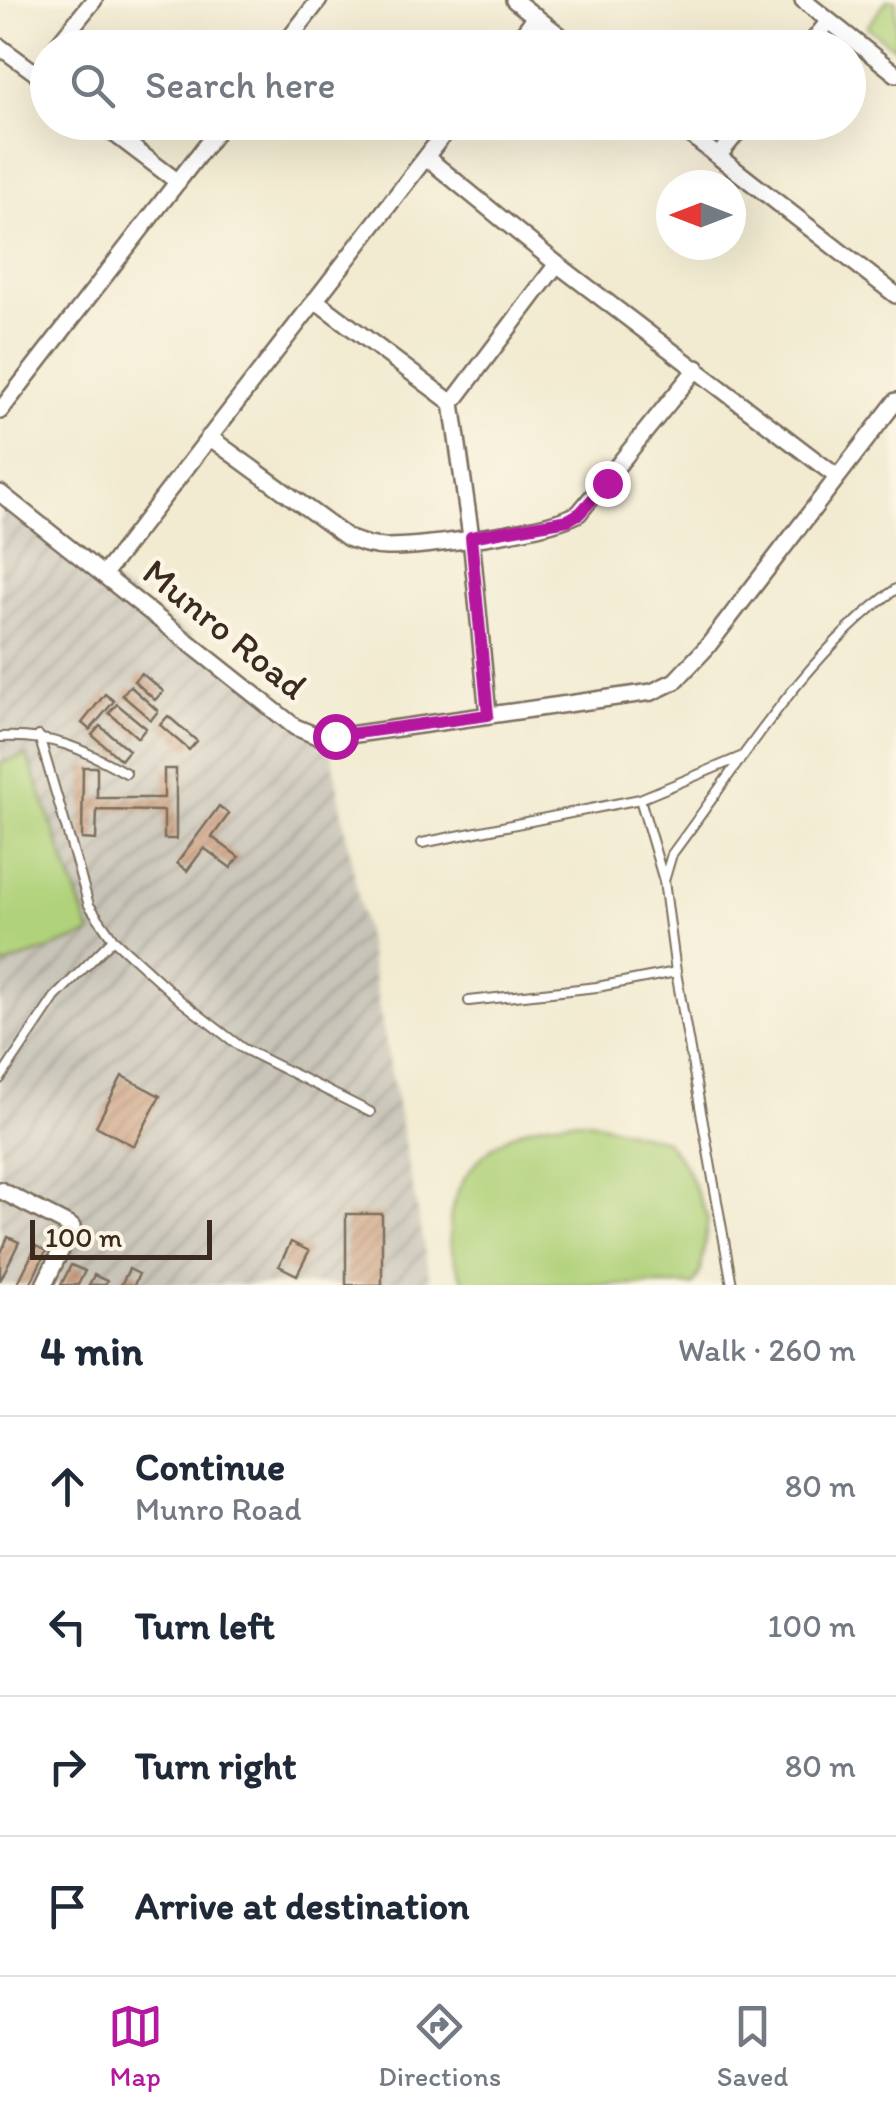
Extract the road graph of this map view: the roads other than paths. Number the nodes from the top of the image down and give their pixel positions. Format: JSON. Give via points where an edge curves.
{"nodes":[{"id":1,"x":94,"y":0,"type":"edge"},
{"id":2,"x":319,"y":0,"type":"edge"},
{"id":3,"x":514,"y":0,"type":"edge"},
{"id":4,"x":803,"y":0,"type":"edge"},
{"id":5,"x":536,"y":16,"type":"junction"},
{"id":6,"x":829,"y":21,"type":"junction"},
{"id":7,"x":70,"y":30,"type":"edge"},
{"id":8,"x":296,"y":30,"type":"edge"},
{"id":9,"x":526,"y":30,"type":"edge"},
{"id":10,"x":554,"y":30,"type":"edge"},
{"id":11,"x":822,"y":30,"type":"edge"},
{"id":12,"x":840,"y":30,"type":"edge"},
{"id":13,"x":0,"y":47,"type":"edge"},
{"id":14,"x":866,"y":50,"type":"edge"},
{"id":15,"x":30,"y":69,"type":"edge"},
{"id":16,"x":896,"y":74,"type":"edge"},
{"id":17,"x":123,"y":140,"type":"edge"},
{"id":18,"x":210,"y":140,"type":"edge"},
{"id":19,"x":439,"y":140,"type":"edge"},
{"id":20,"x":699,"y":140,"type":"edge"},
{"id":21,"x":731,"y":140,"type":"edge"},
{"id":22,"x":719,"y":155,"type":"junction"},
{"id":23,"x":426,"y":157,"type":"junction"},
{"id":24,"x":178,"y":182,"type":"junction"},
{"id":25,"x":558,"y":264,"type":"junction"},
{"id":26,"x":896,"y":296,"type":"edge"},
{"id":27,"x":315,"y":300,"type":"junction"},
{"id":28,"x":696,"y":368,"type":"junction"},
{"id":29,"x":896,"y":401,"type":"edge"},
{"id":30,"x":452,"y":402,"type":"junction"},
{"id":31,"x":0,"y":410,"type":"edge"},
{"id":32,"x":209,"y":437,"type":"junction"},
{"id":33,"x":836,"y":476,"type":"junction"},
{"id":34,"x":0,"y":493,"type":"edge"},
{"id":35,"x":471,"y":537,"type":"junction"},
{"id":36,"x":104,"y":574,"type":"junction"},
{"id":37,"x":896,"y":589,"type":"edge"},
{"id":38,"x":488,"y":715,"type":"junction"},
{"id":39,"x":39,"y":736,"type":"junction"},
{"id":40,"x":0,"y":737,"type":"edge"},
{"id":41,"x":747,"y":754,"type":"junction"},
{"id":42,"x":126,"y":773,"type":"dead end"},
{"id":43,"x":640,"y":799,"type":"junction"},
{"id":44,"x":422,"y":844,"type":"dead end"},
{"id":45,"x":664,"y":881,"type":"junction"},
{"id":46,"x":112,"y":940,"type":"junction"},
{"id":47,"x":676,"y":972,"type":"junction"},
{"id":48,"x":469,"y":1001,"type":"dead end"},
{"id":49,"x":0,"y":1080,"type":"edge"},
{"id":50,"x":370,"y":1112,"type":"dead end"},
{"id":51,"x":0,"y":1190,"type":"edge"},
{"id":52,"x":44,"y":1285,"type":"edge"},
{"id":53,"x":732,"y":1285,"type":"edge"}],
"edges":[{"from":1,"to":7,"type":"street"},
{"from":2,"to":8,"type":"street"},
{"from":3,"to":5,"type":"street"},
{"from":4,"to":6,"type":"street"},
{"from":5,"to":9,"type":"street"},
{"from":5,"to":10,"type":"street"},
{"from":6,"to":11,"type":"street"},
{"from":6,"to":12,"type":"street"},
{"from":13,"to":15,"type":"street"},
{"from":14,"to":16,"type":"street"},
{"from":17,"to":24,"type":"street"},
{"from":18,"to":24,"type":"street"},
{"from":19,"to":23,"type":"street"},
{"from":20,"to":22,"type":"street"},
{"from":21,"to":22,"type":"street"},
{"from":22,"to":26,"type":"street"},
{"from":23,"to":25,"type":"street"},
{"from":23,"to":27,"type":"street"},
{"from":24,"to":31,"type":"street"},
{"from":25,"to":28,"type":"street"},
{"from":25,"to":30,"type":"street"},
{"from":27,"to":30,"type":"street"},
{"from":27,"to":32,"type":"street"},
{"from":28,"to":33,"type":"street"},
{"from":28,"to":35,"type":"street","via":[[580,513]]},
{"from":29,"to":33,"type":"street","name":"Munro Road"},
{"from":30,"to":35,"type":"street"},
{"from":32,"to":35,"type":"street","via":[[366,545]]},
{"from":32,"to":36,"type":"street"},
{"from":33,"to":38,"type":"street","name":"Munro Road","via":[[675,681],[652,692]]},
{"from":34,"to":36,"type":"street","name":"Munro Road"},
{"from":35,"to":38,"type":"street"},
{"from":36,"to":38,"type":"street","name":"Munro Road","via":[[308,734]]},
{"from":37,"to":41,"type":"lane","via":[[823,654]]},
{"from":39,"to":40,"type":"lane"},
{"from":39,"to":42,"type":"lane"},
{"from":39,"to":46,"type":"lane","via":[[89,904]]},
{"from":41,"to":43,"type":"lane"},
{"from":41,"to":45,"type":"lane","via":[[672,854]]},
{"from":43,"to":44,"type":"lane"},
{"from":43,"to":45,"type":"lane"},
{"from":45,"to":47,"type":"lane"},
{"from":46,"to":49,"type":"lane","via":[[55,997]]},
{"from":46,"to":50,"type":"lane","via":[[242,1048]]},
{"from":47,"to":48,"type":"lane"},
{"from":47,"to":53,"type":"lane"},
{"from":51,"to":52,"type":"street","via":[[72,1227]]}]}
